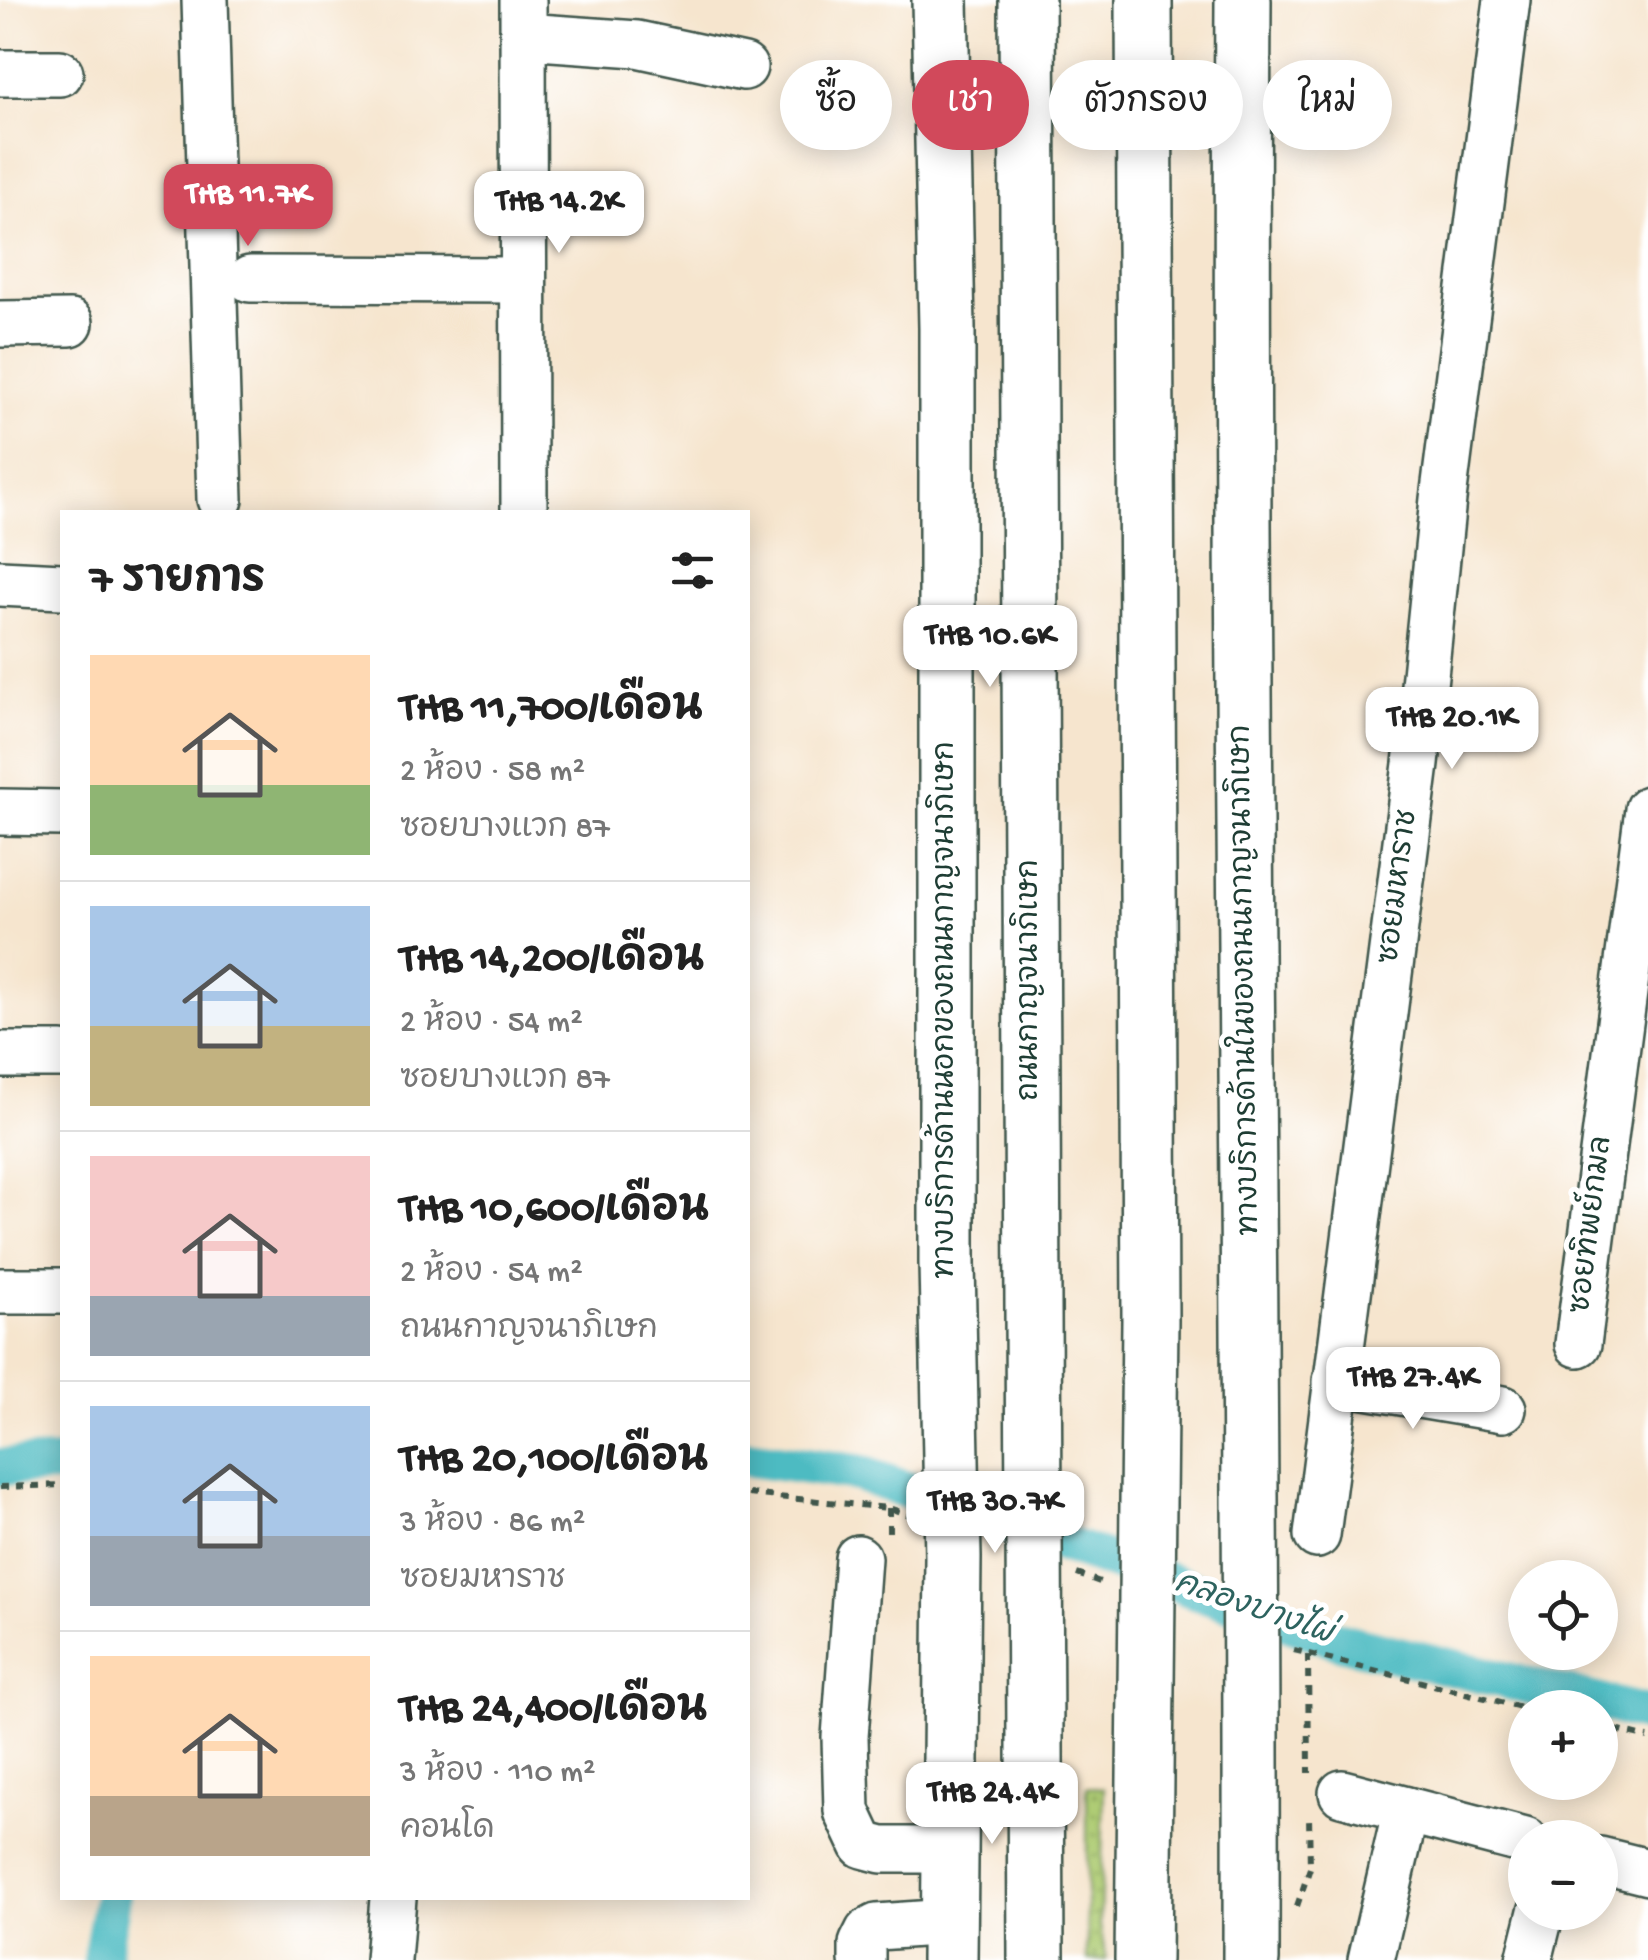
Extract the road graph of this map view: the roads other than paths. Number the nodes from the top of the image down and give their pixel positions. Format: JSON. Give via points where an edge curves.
{"nodes":[{"id":1,"x":206,"y":0,"type":"edge"},
{"id":2,"x":940,"y":0,"type":"edge"},
{"id":3,"x":1026,"y":0,"type":"edge"},
{"id":4,"x":1144,"y":0,"type":"edge"},
{"id":5,"x":1242,"y":0,"type":"edge"},
{"id":6,"x":1507,"y":0,"type":"edge"},
{"id":7,"x":524,"y":18,"type":"edge"},
{"id":8,"x":744,"y":67,"type":"dead end"},
{"id":9,"x":0,"y":74,"type":"edge"},
{"id":10,"x":60,"y":74,"type":"dead end"},
{"id":11,"x":250,"y":279,"type":"dead end"},
{"id":12,"x":521,"y":280,"type":"junction"},
{"id":13,"x":70,"y":323,"type":"dead end"},
{"id":14,"x":0,"y":324,"type":"edge"},
{"id":15,"x":220,"y":500,"type":"dead end"},
{"id":16,"x":524,"y":510,"type":"edge"},
{"id":17,"x":0,"y":583,"type":"edge"},
{"id":18,"x":60,"y":586,"type":"edge"},
{"id":19,"x":1648,"y":809,"type":"edge"},
{"id":20,"x":0,"y":812,"type":"edge"},
{"id":21,"x":60,"y":813,"type":"edge"},
{"id":22,"x":0,"y":1055,"type":"edge"},
{"id":23,"x":60,"y":1055,"type":"edge"},
{"id":24,"x":60,"y":1290,"type":"edge"},
{"id":25,"x":0,"y":1291,"type":"edge"},
{"id":26,"x":1578,"y":1344,"type":"dead end"},
{"id":27,"x":1336,"y":1381,"type":"junction"},
{"id":28,"x":1503,"y":1409,"type":"dead end"},
{"id":29,"x":1316,"y":1534,"type":"dead end"},
{"id":30,"x":858,"y":1558,"type":"dead end"},
{"id":31,"x":1342,"y":1793,"type":"dead end"},
{"id":32,"x":1406,"y":1810,"type":"junction"},
{"id":33,"x":1508,"y":1836,"type":"edge"},
{"id":34,"x":950,"y":1850,"type":"junction"},
{"id":35,"x":1618,"y":1864,"type":"edge"},
{"id":36,"x":1648,"y":1872,"type":"edge"},
{"id":37,"x":393,"y":1900,"type":"edge"},
{"id":38,"x":1536,"y":1930,"type":"edge"},
{"id":39,"x":949,"y":1941,"type":"edge"},
{"id":40,"x":388,"y":1960,"type":"edge"},
{"id":41,"x":862,"y":1960,"type":"edge"},
{"id":42,"x":1036,"y":1960,"type":"edge"},
{"id":43,"x":1143,"y":1960,"type":"edge"},
{"id":44,"x":1251,"y":1960,"type":"edge"},
{"id":45,"x":1371,"y":1960,"type":"edge"},
{"id":46,"x":1529,"y":1960,"type":"edge"}],
"edges":[{"from":1,"to":15,"type":"street"},
{"from":2,"to":34,"type":"main road","name":"ทางบริการด้านนอกของถนนกาญจนาภิเษก","via":[[948,328]]},
{"from":3,"to":42,"type":"main road","name":"ถนนกาญจนาภิเษก"},
{"from":4,"to":43,"type":"main road","via":[[1150,1320]]},
{"from":5,"to":44,"type":"main road","name":"ทางบริการด้านในของถนนกาญจนาภิเษก"},
{"from":6,"to":27,"type":"street","name":"ซอยมหาราช"},
{"from":7,"to":8,"type":"street"},
{"from":7,"to":12,"type":"street"},
{"from":9,"to":10,"type":"street"},
{"from":11,"to":12,"type":"street"},
{"from":12,"to":16,"type":"street"},
{"from":13,"to":14,"type":"street"},
{"from":17,"to":18,"type":"street"},
{"from":19,"to":26,"type":"street","name":"ซอยทิพย์กมล"},
{"from":20,"to":21,"type":"street"},
{"from":22,"to":23,"type":"street"},
{"from":24,"to":25,"type":"street"},
{"from":27,"to":28,"type":"street"},
{"from":27,"to":29,"type":"street","name":"ซอยมหาราช"},
{"from":30,"to":34,"type":"street","via":[[845,1738],[847,1812],[864,1845]]},
{"from":31,"to":32,"type":"street"},
{"from":32,"to":33,"type":"street"},
{"from":32,"to":45,"type":"street"},
{"from":34,"to":39,"type":"main road","name":"ทางบริการด้านนอกของถนนกาญจนาภิเษก"},
{"from":35,"to":36,"type":"street"},
{"from":37,"to":40,"type":"street"},
{"from":38,"to":46,"type":"street"},
{"from":39,"to":41,"type":"street","via":[[878,1927],[862,1944]]}]}
